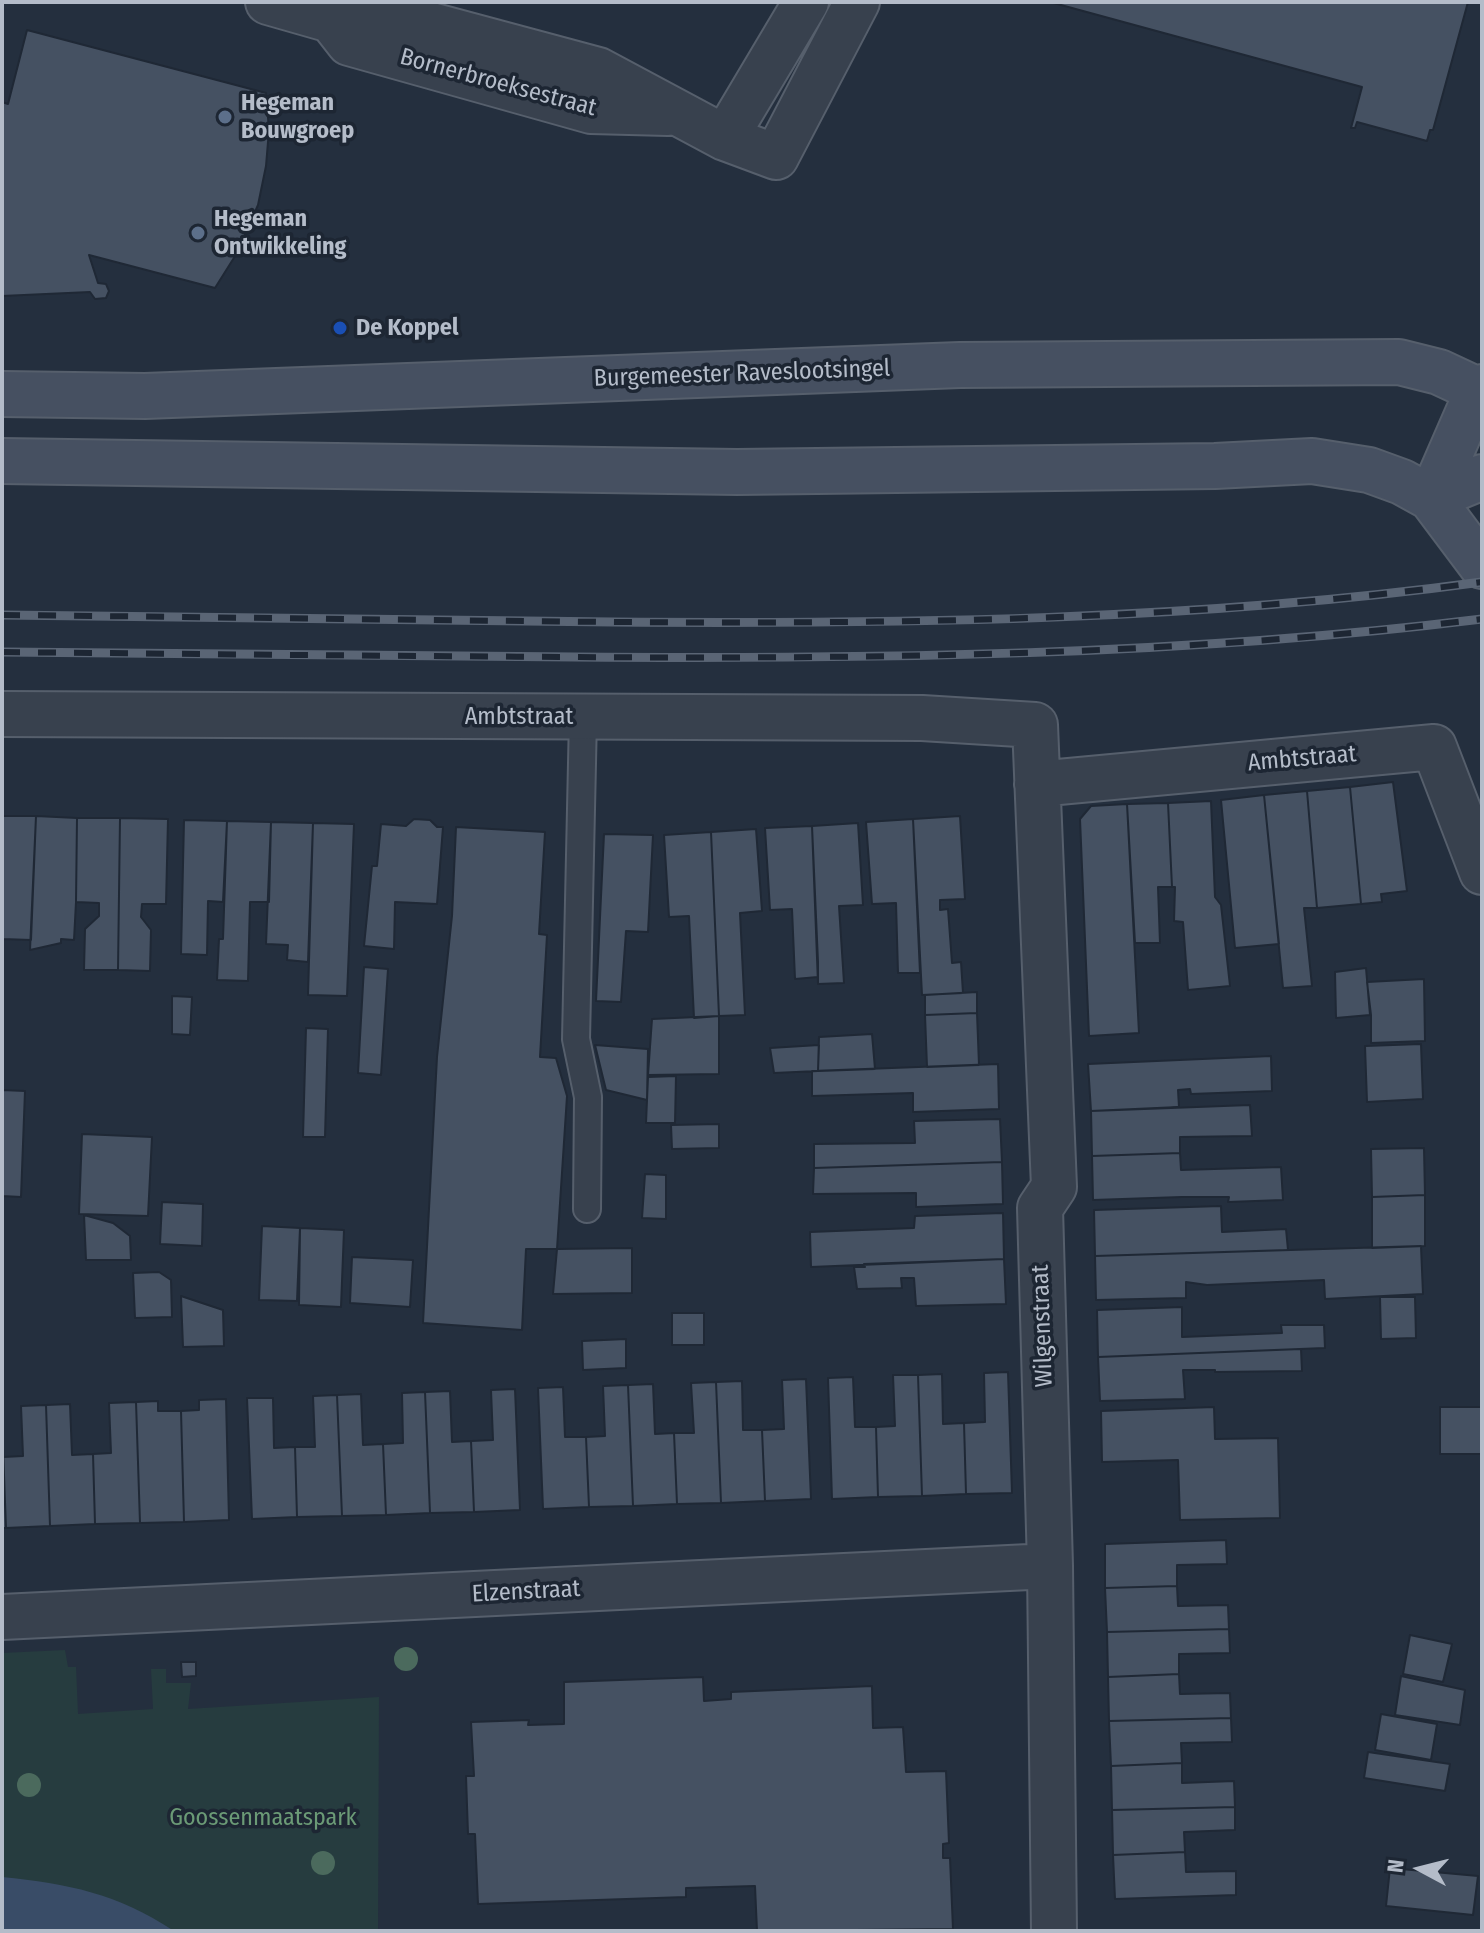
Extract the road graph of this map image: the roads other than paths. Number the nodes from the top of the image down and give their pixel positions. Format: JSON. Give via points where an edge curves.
{"nodes":[{"id":1,"x":268,"y":2,"type":"edge"},
{"id":2,"x":806,"y":2,"type":"edge"},
{"id":3,"x":857,"y":2,"type":"edge"},
{"id":4,"x":725,"y":138,"type":"junction"},
{"id":5,"x":1481,"y":390,"type":"edge"},
{"id":6,"x":2,"y":394,"type":"edge"},
{"id":7,"x":2,"y":461,"type":"edge"},
{"id":8,"x":1482,"y":477,"type":"edge"},
{"id":9,"x":1431,"y":498,"type":"junction"},
{"id":10,"x":1479,"y":560,"type":"edge"},
{"id":11,"x":2,"y":714,"type":"edge"},
{"id":12,"x":583,"y":717,"type":"junction"},
{"id":13,"x":1035,"y":725,"type":"joint"},
{"id":14,"x":1037,"y":784,"type":"junction"},
{"id":15,"x":1482,"y":872,"type":"edge"},
{"id":16,"x":587,"y":1209,"type":"dead end"},
{"id":17,"x":1050,"y":1566,"type":"junction"},
{"id":18,"x":2,"y":1617,"type":"edge"},
{"id":19,"x":1054,"y":1931,"type":"edge"}],
"edges":[{"from":1,"to":4,"type":"street","name":"Bornerbroeksestraat","via":[[331,20],[364,7],[598,70]]},
{"from":2,"to":4,"type":"street"},
{"from":3,"to":4,"type":"street","name":"Bornerbroeksestraat","via":[[776,157]]},
{"from":5,"to":6,"type":"main road","name":"Burgemeester Raveslootsingel","via":[[1399,362],[960,365],[145,396]]},
{"from":5,"to":9,"type":"main road"},
{"from":7,"to":9,"type":"main road","via":[[737,472],[1312,461],[1369,470]]},
{"from":8,"to":9,"type":"main road"},
{"from":9,"to":10,"type":"main road"},
{"from":11,"to":12,"type":"street","name":"Ambtstraat"},
{"from":12,"to":13,"type":"street","name":"Ambtstraat","via":[[922,718]]},
{"from":12,"to":16,"type":"lane","via":[[576,1039],[588,1097]]},
{"from":13,"to":14,"type":"street","name":"Wilgenstraat"},
{"from":14,"to":15,"type":"street","name":"Ambtstraat","via":[[1434,747]]},
{"from":14,"to":17,"type":"street","name":"Wilgenstraat","via":[[1054,1187],[1040,1208]]},
{"from":17,"to":18,"type":"street","name":"Elzenstraat"},
{"from":17,"to":19,"type":"street","name":"Wilgenstraat"}]}
